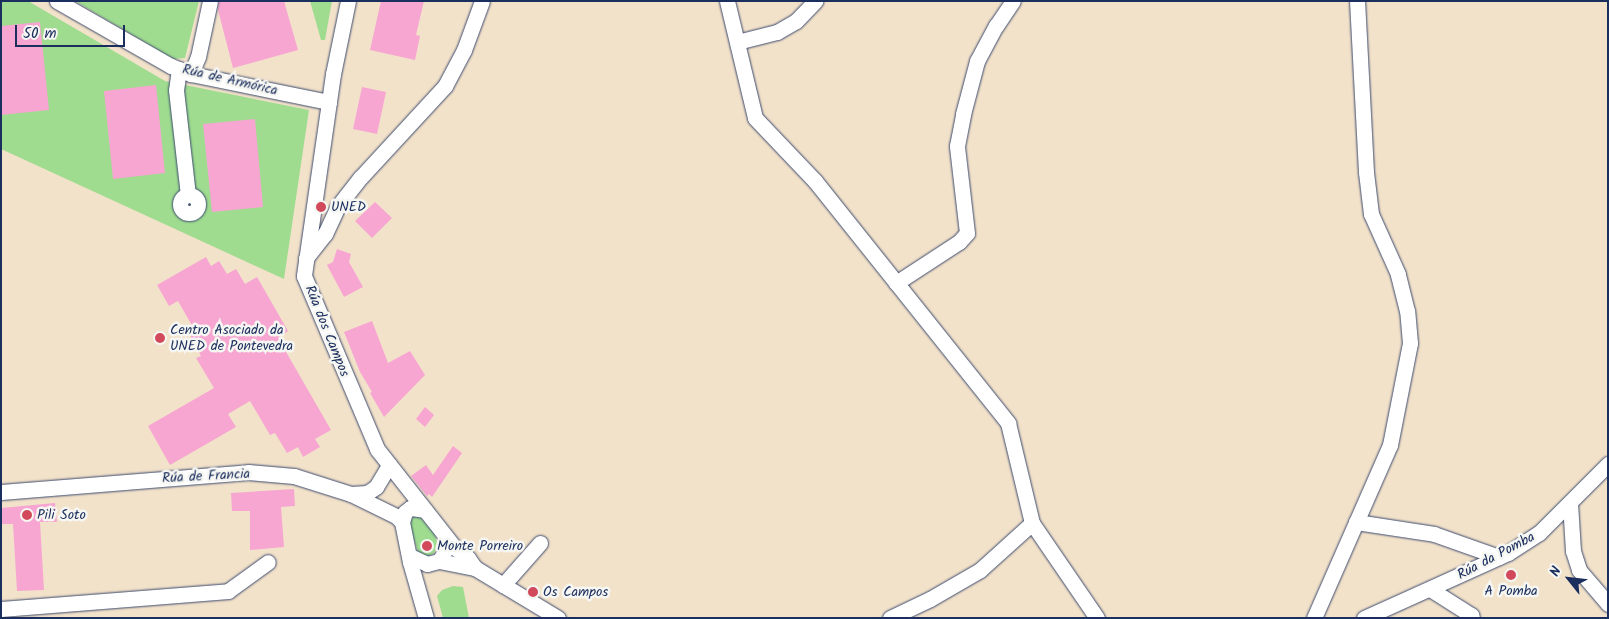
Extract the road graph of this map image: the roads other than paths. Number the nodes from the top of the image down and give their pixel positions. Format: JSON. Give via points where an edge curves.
{"nodes":[{"id":1,"x":57,"y":1,"type":"edge"},
{"id":2,"x":210,"y":1,"type":"edge"},
{"id":3,"x":348,"y":1,"type":"edge"},
{"id":4,"x":482,"y":1,"type":"edge"},
{"id":5,"x":727,"y":1,"type":"edge"},
{"id":6,"x":816,"y":1,"type":"edge"},
{"id":7,"x":1013,"y":1,"type":"edge"},
{"id":8,"x":1357,"y":1,"type":"edge"},
{"id":9,"x":737,"y":42,"type":"junction"},
{"id":10,"x":185,"y":72,"type":"junction"},
{"id":11,"x":329,"y":102,"type":"junction"},
{"id":12,"x":188,"y":195,"type":"dead end"},
{"id":13,"x":306,"y":259,"type":"junction"},
{"id":14,"x":896,"y":283,"type":"junction"},
{"id":15,"x":1608,"y":464,"type":"edge"},
{"id":16,"x":389,"y":465,"type":"junction"},
{"id":17,"x":1,"y":492,"type":"edge"},
{"id":18,"x":351,"y":494,"type":"junction"},
{"id":19,"x":1570,"y":504,"type":"junction"},
{"id":20,"x":425,"y":510,"type":"junction"},
{"id":21,"x":402,"y":522,"type":"junction"},
{"id":22,"x":1356,"y":522,"type":"junction"},
{"id":23,"x":1032,"y":523,"type":"junction"},
{"id":24,"x":445,"y":536,"type":"junction"},
{"id":25,"x":540,"y":543,"type":"dead end"},
{"id":26,"x":410,"y":556,"type":"junction"},
{"id":27,"x":1499,"y":557,"type":"junction"},
{"id":28,"x":439,"y":561,"type":"junction"},
{"id":29,"x":268,"y":562,"type":"dead end"},
{"id":30,"x":475,"y":568,"type":"junction"},
{"id":31,"x":503,"y":584,"type":"junction"},
{"id":32,"x":1430,"y":589,"type":"junction"},
{"id":33,"x":1608,"y":604,"type":"edge"},
{"id":34,"x":1,"y":609,"type":"edge"},
{"id":35,"x":426,"y":618,"type":"edge"},
{"id":36,"x":558,"y":618,"type":"edge"},
{"id":37,"x":890,"y":618,"type":"edge"},
{"id":38,"x":1097,"y":618,"type":"edge"},
{"id":39,"x":1314,"y":618,"type":"edge"},
{"id":40,"x":1364,"y":618,"type":"edge"},
{"id":41,"x":1472,"y":618,"type":"edge"}],
"edges":[{"from":1,"to":10,"type":"street","name":"Rúa de Armórica"},
{"from":2,"to":10,"type":"street","via":[[198,57]]},
{"from":3,"to":11,"type":"street","name":"Rúa dos Campos"},
{"from":4,"to":13,"type":"street","via":[[464,50],[444,86],[361,177],[338,206],[326,234]]},
{"from":5,"to":9,"type":"street"},
{"from":6,"to":9,"type":"street","via":[[796,21],[777,32]]},
{"from":7,"to":14,"type":"street","via":[[978,61],[963,114],[957,146],[967,233],[959,242]]},
{"from":8,"to":22,"type":"street","via":[[1371,214],[1398,274],[1410,343],[1390,445]]},
{"from":9,"to":14,"type":"street","via":[[756,118],[815,181]]},
{"from":10,"to":11,"type":"street","name":"Rúa de Armórica"},
{"from":10,"to":12,"type":"street","via":[[176,90]]},
{"from":11,"to":13,"type":"street","name":"Rúa dos Campos"},
{"from":13,"to":16,"type":"street","name":"Rúa dos Campos","via":[[304,276],[372,440]]},
{"from":14,"to":23,"type":"street","via":[[1008,423]]},
{"from":15,"to":19,"type":"street","name":"Rúa da Pomba"},
{"from":16,"to":18,"type":"street","via":[[376,487],[366,493]]},
{"from":16,"to":20,"type":"street","name":"Rúa dos Campos"},
{"from":17,"to":18,"type":"street","name":"Rúa de Francia","via":[[248,472],[294,476]]},
{"from":18,"to":21,"type":"street","name":"Rúa de Francia"},
{"from":19,"to":27,"type":"street","name":"Rúa da Pomba","via":[[1539,533]]},
{"from":19,"to":33,"type":"street","via":[[1573,551],[1579,570]]},
{"from":20,"to":21,"type":"street","via":[[410,508]]},
{"from":20,"to":24,"type":"street"},
{"from":21,"to":26,"type":"street"},
{"from":22,"to":27,"type":"street","via":[[1434,534]]},
{"from":22,"to":39,"type":"street"},
{"from":23,"to":37,"type":"street","via":[[980,570]]},
{"from":23,"to":38,"type":"street"},
{"from":24,"to":28,"type":"street","via":[[445,551]]},
{"from":24,"to":30,"type":"street"},
{"from":25,"to":31,"type":"street"},
{"from":26,"to":28,"type":"street","via":[[427,564]]},
{"from":26,"to":35,"type":"street"},
{"from":27,"to":32,"type":"street","name":"Rúa da Pomba"},
{"from":28,"to":30,"type":"street"},
{"from":29,"to":34,"type":"street","via":[[228,591]]},
{"from":30,"to":31,"type":"street"},
{"from":31,"to":36,"type":"street"},
{"from":32,"to":40,"type":"street","name":"Rúa da Pomba"},
{"from":32,"to":41,"type":"street"}]}
